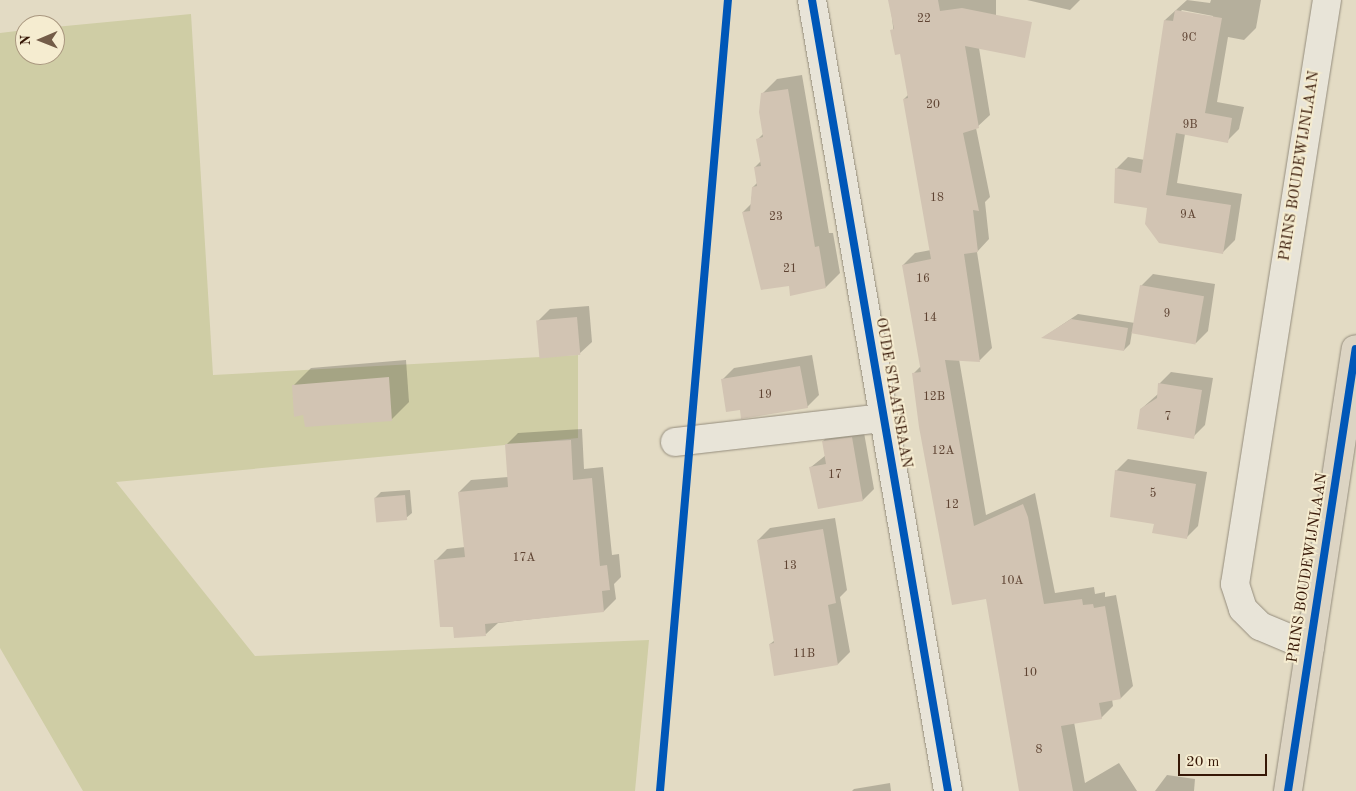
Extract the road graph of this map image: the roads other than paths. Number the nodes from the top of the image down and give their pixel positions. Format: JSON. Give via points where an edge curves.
{"nodes":[{"id":1,"x":812,"y":0,"type":"edge"},
{"id":2,"x":1327,"y":0,"type":"edge"},
{"id":3,"x":1356,"y":349,"type":"edge"},
{"id":4,"x":883,"y":418,"type":"junction"},
{"id":5,"x":675,"y":442,"type":"dead end"},
{"id":6,"x":1310,"y":647,"type":"junction"},
{"id":7,"x":948,"y":791,"type":"edge"},
{"id":8,"x":1288,"y":791,"type":"edge"}],
"edges":[{"from":1,"to":4,"type":"street","name":"OUDE STAATSBAAN"},
{"from":2,"to":6,"type":"street","name":"PRINS BOUDEWIJNLAAN","via":[[1234,584],[1243,609],[1260,626]]},
{"from":3,"to":6,"type":"main road","name":"PRINS BOUDEWIJNLAAN"},
{"from":4,"to":5,"type":"street"},
{"from":4,"to":7,"type":"street","name":"OUDE STAATSBAAN"},
{"from":6,"to":8,"type":"main road","name":"PRINS BOUDEWIJNLAAN"}]}
